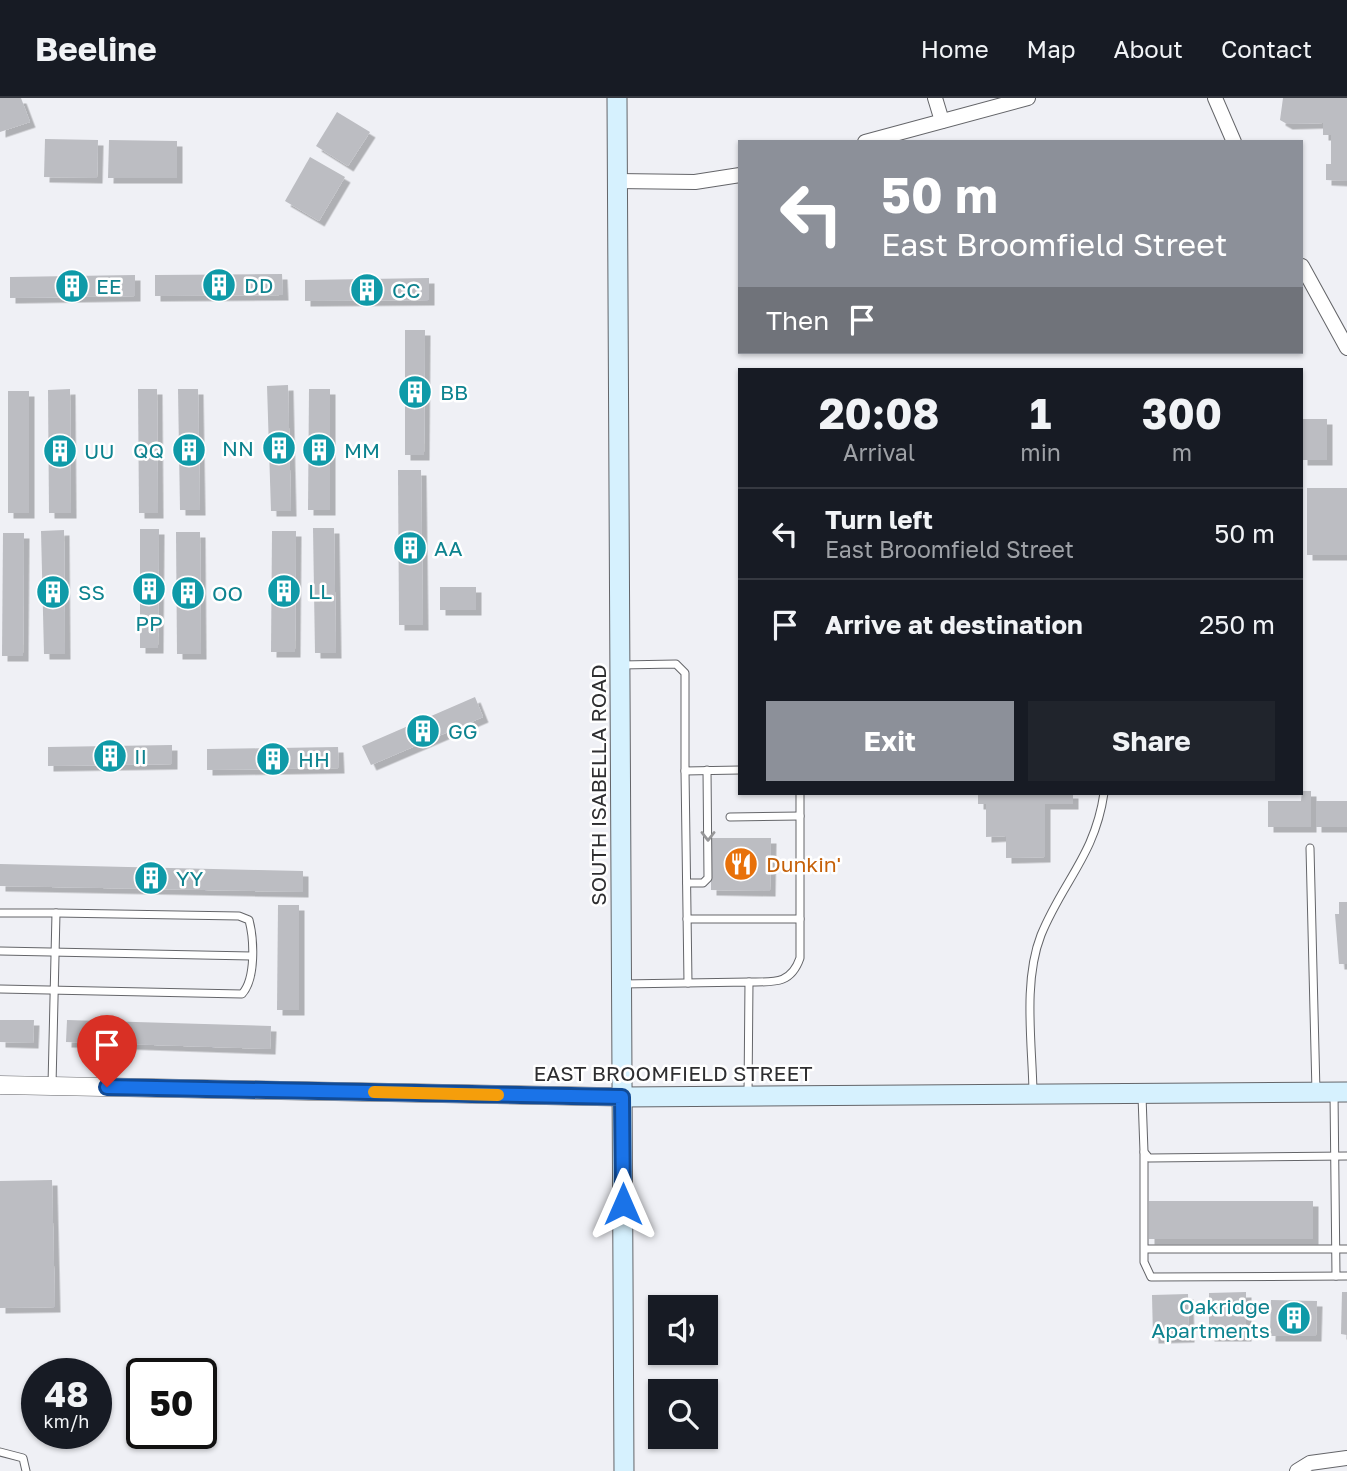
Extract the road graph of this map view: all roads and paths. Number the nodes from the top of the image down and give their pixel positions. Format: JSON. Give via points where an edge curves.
{"nodes":[{"id":1,"x":617,"y":98,"type":"edge"},
{"id":2,"x":935,"y":98,"type":"edge"},
{"id":3,"x":1028,"y":98,"type":"edge"},
{"id":4,"x":1215,"y":98,"type":"edge"},
{"id":5,"x":942,"y":121,"type":"junction"},
{"id":6,"x":872,"y":140,"type":"edge"},
{"id":7,"x":1233,"y":140,"type":"edge"},
{"id":8,"x":738,"y":175,"type":"edge"},
{"id":9,"x":617,"y":181,"type":"junction"},
{"id":10,"x":1303,"y":268,"type":"edge"},
{"id":11,"x":1347,"y":348,"type":"edge"},
{"id":12,"x":620,"y":665,"type":"junction"},
{"id":13,"x":738,"y":770,"type":"edge"},
{"id":14,"x":685,"y":771,"type":"junction"},
{"id":15,"x":707,"y":771,"type":"junction"},
{"id":16,"x":800,"y":795,"type":"edge"},
{"id":17,"x":1104,"y":795,"type":"edge"},
{"id":18,"x":800,"y":816,"type":"junction"},
{"id":19,"x":730,"y":817,"type":"dead end"},
{"id":20,"x":1310,"y":848,"type":"dead end"},
{"id":21,"x":687,"y":883,"type":"junction"},
{"id":22,"x":0,"y":913,"type":"edge"},
{"id":23,"x":56,"y":913,"type":"junction"},
{"id":24,"x":687,"y":919,"type":"junction"},
{"id":25,"x":800,"y":919,"type":"junction"},
{"id":26,"x":0,"y":951,"type":"edge"},
{"id":27,"x":56,"y":951,"type":"junction"},
{"id":28,"x":251,"y":956,"type":"junction"},
{"id":29,"x":749,"y":982,"type":"junction"},
{"id":30,"x":688,"y":983,"type":"junction"},
{"id":31,"x":621,"y":984,"type":"junction"},
{"id":32,"x":0,"y":989,"type":"edge"},
{"id":33,"x":55,"y":990,"type":"junction"},
{"id":34,"x":0,"y":1085,"type":"edge"},
{"id":35,"x":52,"y":1086,"type":"junction"},
{"id":36,"x":1333,"y":1092,"type":"edge"},
{"id":37,"x":1142,"y":1093,"type":"junction"},
{"id":38,"x":1033,"y":1094,"type":"junction"},
{"id":39,"x":748,"y":1096,"type":"junction"},
{"id":40,"x":622,"y":1097,"type":"junction"},
{"id":41,"x":1144,"y":1152,"type":"junction"},
{"id":42,"x":1335,"y":1156,"type":"junction"},
{"id":43,"x":1347,"y":1156,"type":"edge"},
{"id":44,"x":1336,"y":1249,"type":"junction"},
{"id":45,"x":1347,"y":1249,"type":"edge"},
{"id":46,"x":1147,"y":1250,"type":"junction"},
{"id":47,"x":1336,"y":1276,"type":"junction"},
{"id":48,"x":1347,"y":1276,"type":"edge"},
{"id":49,"x":0,"y":1452,"type":"edge"},
{"id":50,"x":1347,"y":1458,"type":"edge"},
{"id":51,"x":26,"y":1471,"type":"edge"},
{"id":52,"x":625,"y":1471,"type":"edge"},
{"id":53,"x":1297,"y":1471,"type":"edge"}],
"edges":[{"from":1,"to":9,"type":"main road","name":"SOUTH ISABELLA ROAD"},
{"from":2,"to":5,"type":"street"},
{"from":3,"to":5,"type":"street"},
{"from":4,"to":7,"type":"street"},
{"from":5,"to":6,"type":"street"},
{"from":8,"to":9,"type":"street","via":[[695,182]]},
{"from":9,"to":12,"type":"main road","name":"SOUTH ISABELLA ROAD"},
{"from":10,"to":11,"type":"street"},
{"from":12,"to":14,"type":"lane","via":[[676,664],[682,668]]},
{"from":12,"to":31,"type":"main road","name":"SOUTH ISABELLA ROAD"},
{"from":13,"to":15,"type":"lane"},
{"from":14,"to":15,"type":"lane"},
{"from":14,"to":21,"type":"lane"},
{"from":15,"to":21,"type":"lane","one_way":true,"via":[[708,878],[703,883]]},
{"from":16,"to":18,"type":"lane"},
{"from":17,"to":38,"type":"lane","via":[[1088,852],[1041,934],[1035,956]]},
{"from":18,"to":19,"type":"lane"},
{"from":18,"to":25,"type":"lane"},
{"from":20,"to":36,"type":"lane"},
{"from":21,"to":24,"type":"lane"},
{"from":22,"to":23,"type":"lane"},
{"from":23,"to":27,"type":"lane"},
{"from":23,"to":28,"type":"lane","via":[[239,916],[249,920]]},
{"from":24,"to":25,"type":"lane"},
{"from":24,"to":30,"type":"lane"},
{"from":25,"to":29,"type":"lane","via":[[800,958],[795,972],[785,981]]},
{"from":26,"to":27,"type":"lane"},
{"from":27,"to":28,"type":"lane"},
{"from":27,"to":33,"type":"lane"},
{"from":28,"to":33,"type":"lane","via":[[249,986],[243,993]]},
{"from":29,"to":30,"type":"lane"},
{"from":29,"to":39,"type":"lane"},
{"from":30,"to":31,"type":"lane"},
{"from":31,"to":40,"type":"main road","name":"SOUTH ISABELLA ROAD"},
{"from":32,"to":33,"type":"lane"},
{"from":33,"to":35,"type":"lane"},
{"from":34,"to":35,"type":"street","name":"EAST BROOMFIELD STREET"},
{"from":35,"to":40,"type":"street","name":"EAST BROOMFIELD STREET"},
{"from":36,"to":37,"type":"main road","name":"EAST BROOMFIELD STREET"},
{"from":36,"to":42,"type":"lane"},
{"from":37,"to":38,"type":"main road","name":"EAST BROOMFIELD STREET"},
{"from":37,"to":41,"type":"lane"},
{"from":38,"to":39,"type":"main road","name":"EAST BROOMFIELD STREET"},
{"from":39,"to":40,"type":"main road","name":"EAST BROOMFIELD STREET"},
{"from":40,"to":52,"type":"main road","name":"SOUTH ISABELLA ROAD"},
{"from":41,"to":42,"type":"lane","via":[[1149,1158]]},
{"from":41,"to":46,"type":"lane"},
{"from":42,"to":43,"type":"lane"},
{"from":42,"to":44,"type":"lane"},
{"from":44,"to":45,"type":"lane"},
{"from":44,"to":46,"type":"lane"},
{"from":44,"to":47,"type":"lane"},
{"from":46,"to":47,"type":"lane","via":[[1144,1262],[1151,1277]]},
{"from":47,"to":48,"type":"lane"},
{"from":49,"to":51,"type":"lane","via":[[23,1458]]},
{"from":50,"to":53,"type":"street","via":[[1310,1464]]}]}
